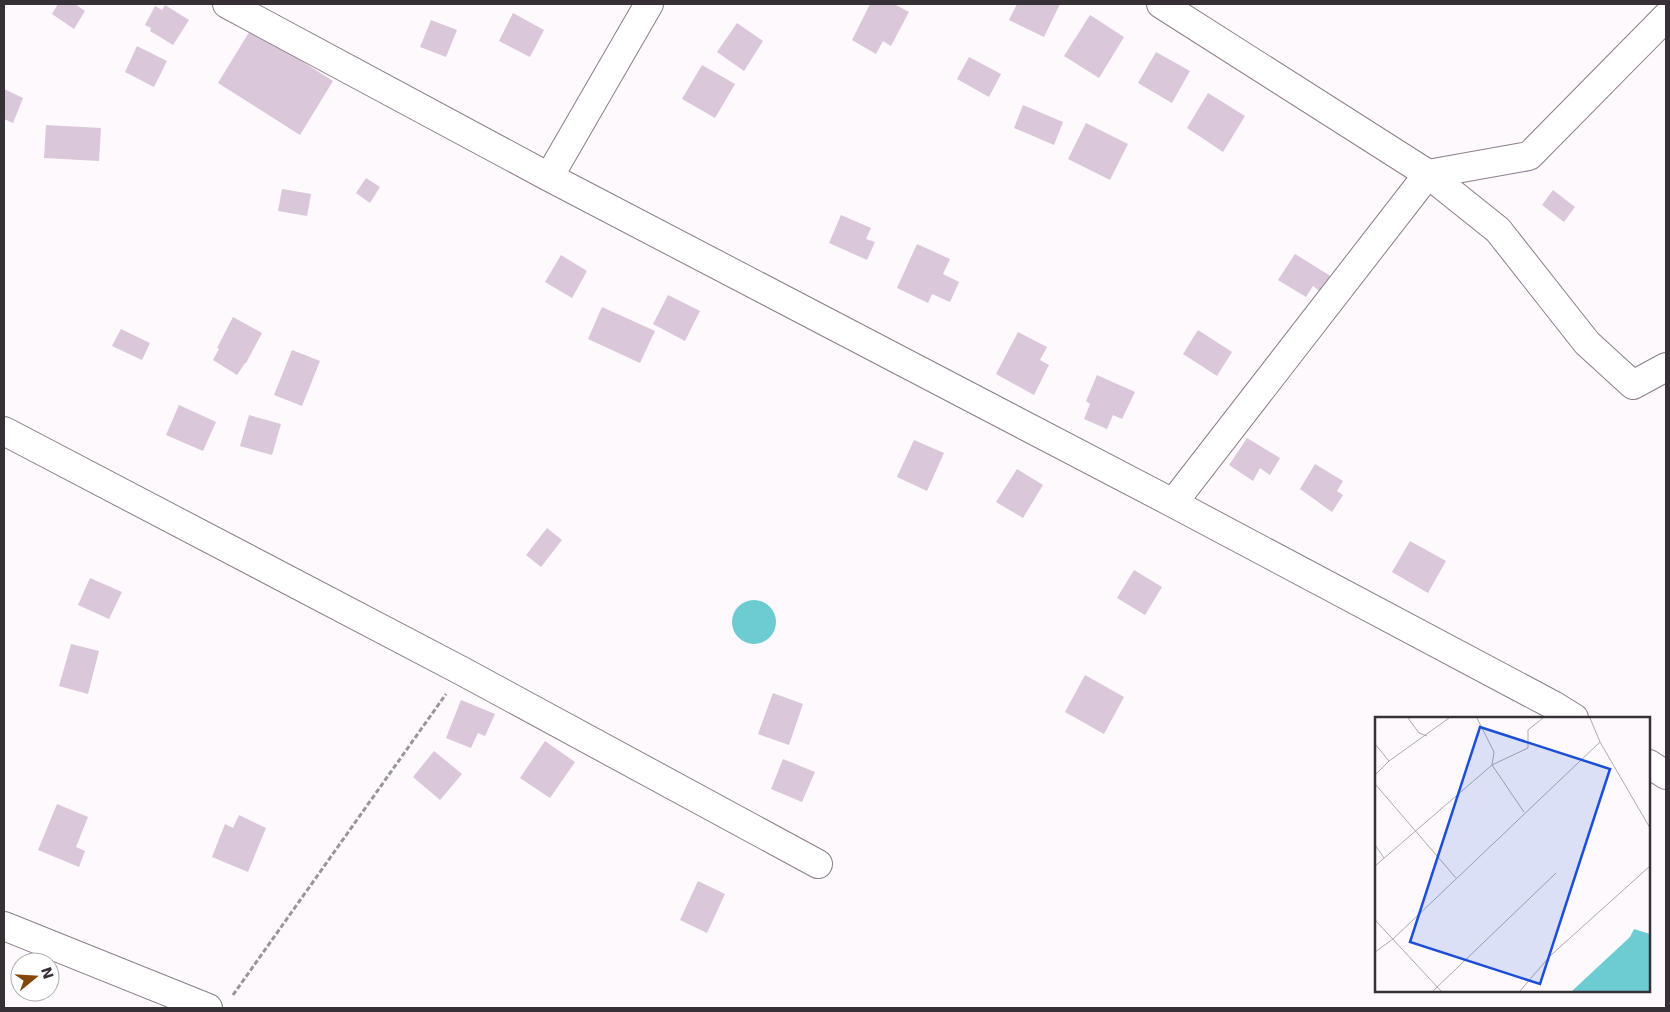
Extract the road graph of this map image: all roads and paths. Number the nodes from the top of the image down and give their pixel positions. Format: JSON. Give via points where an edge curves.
{"nodes":[{"id":1,"x":227,"y":4,"type":"edge"},
{"id":2,"x":649,"y":4,"type":"edge"},
{"id":3,"x":1161,"y":4,"type":"edge"},
{"id":4,"x":1666,"y":17,"type":"edge"},
{"id":5,"x":1428,"y":174,"type":"junction"},
{"id":6,"x":549,"y":177,"type":"junction"},
{"id":7,"x":1666,"y":367,"type":"edge"},
{"id":8,"x":4,"y":431,"type":"edge"},
{"id":9,"x":1173,"y":503,"type":"junction"},
{"id":10,"x":462,"y":671,"type":"junction"},
{"id":11,"x":1572,"y":717,"type":"edge"},
{"id":12,"x":1650,"y":765,"type":"edge"},
{"id":13,"x":1666,"y":775,"type":"edge"},
{"id":14,"x":818,"y":864,"type":"dead end"},
{"id":15,"x":4,"y":926,"type":"edge"},
{"id":16,"x":218,"y":1004,"type":"edge"}],
"edges":[{"from":1,"to":6,"type":"street"},
{"from":2,"to":6,"type":"street"},
{"from":3,"to":5,"type":"street"},
{"from":4,"to":5,"type":"street","via":[[1528,156]]},
{"from":5,"to":7,"type":"street","via":[[1498,230],[1587,343],[1632,385]]},
{"from":5,"to":9,"type":"street"},
{"from":6,"to":9,"type":"street"},
{"from":8,"to":10,"type":"street"},
{"from":9,"to":11,"type":"street"},
{"from":10,"to":14,"type":"street"},
{"from":10,"to":16,"type":"path"},
{"from":12,"to":13,"type":"street"},
{"from":15,"to":16,"type":"street"}]}
